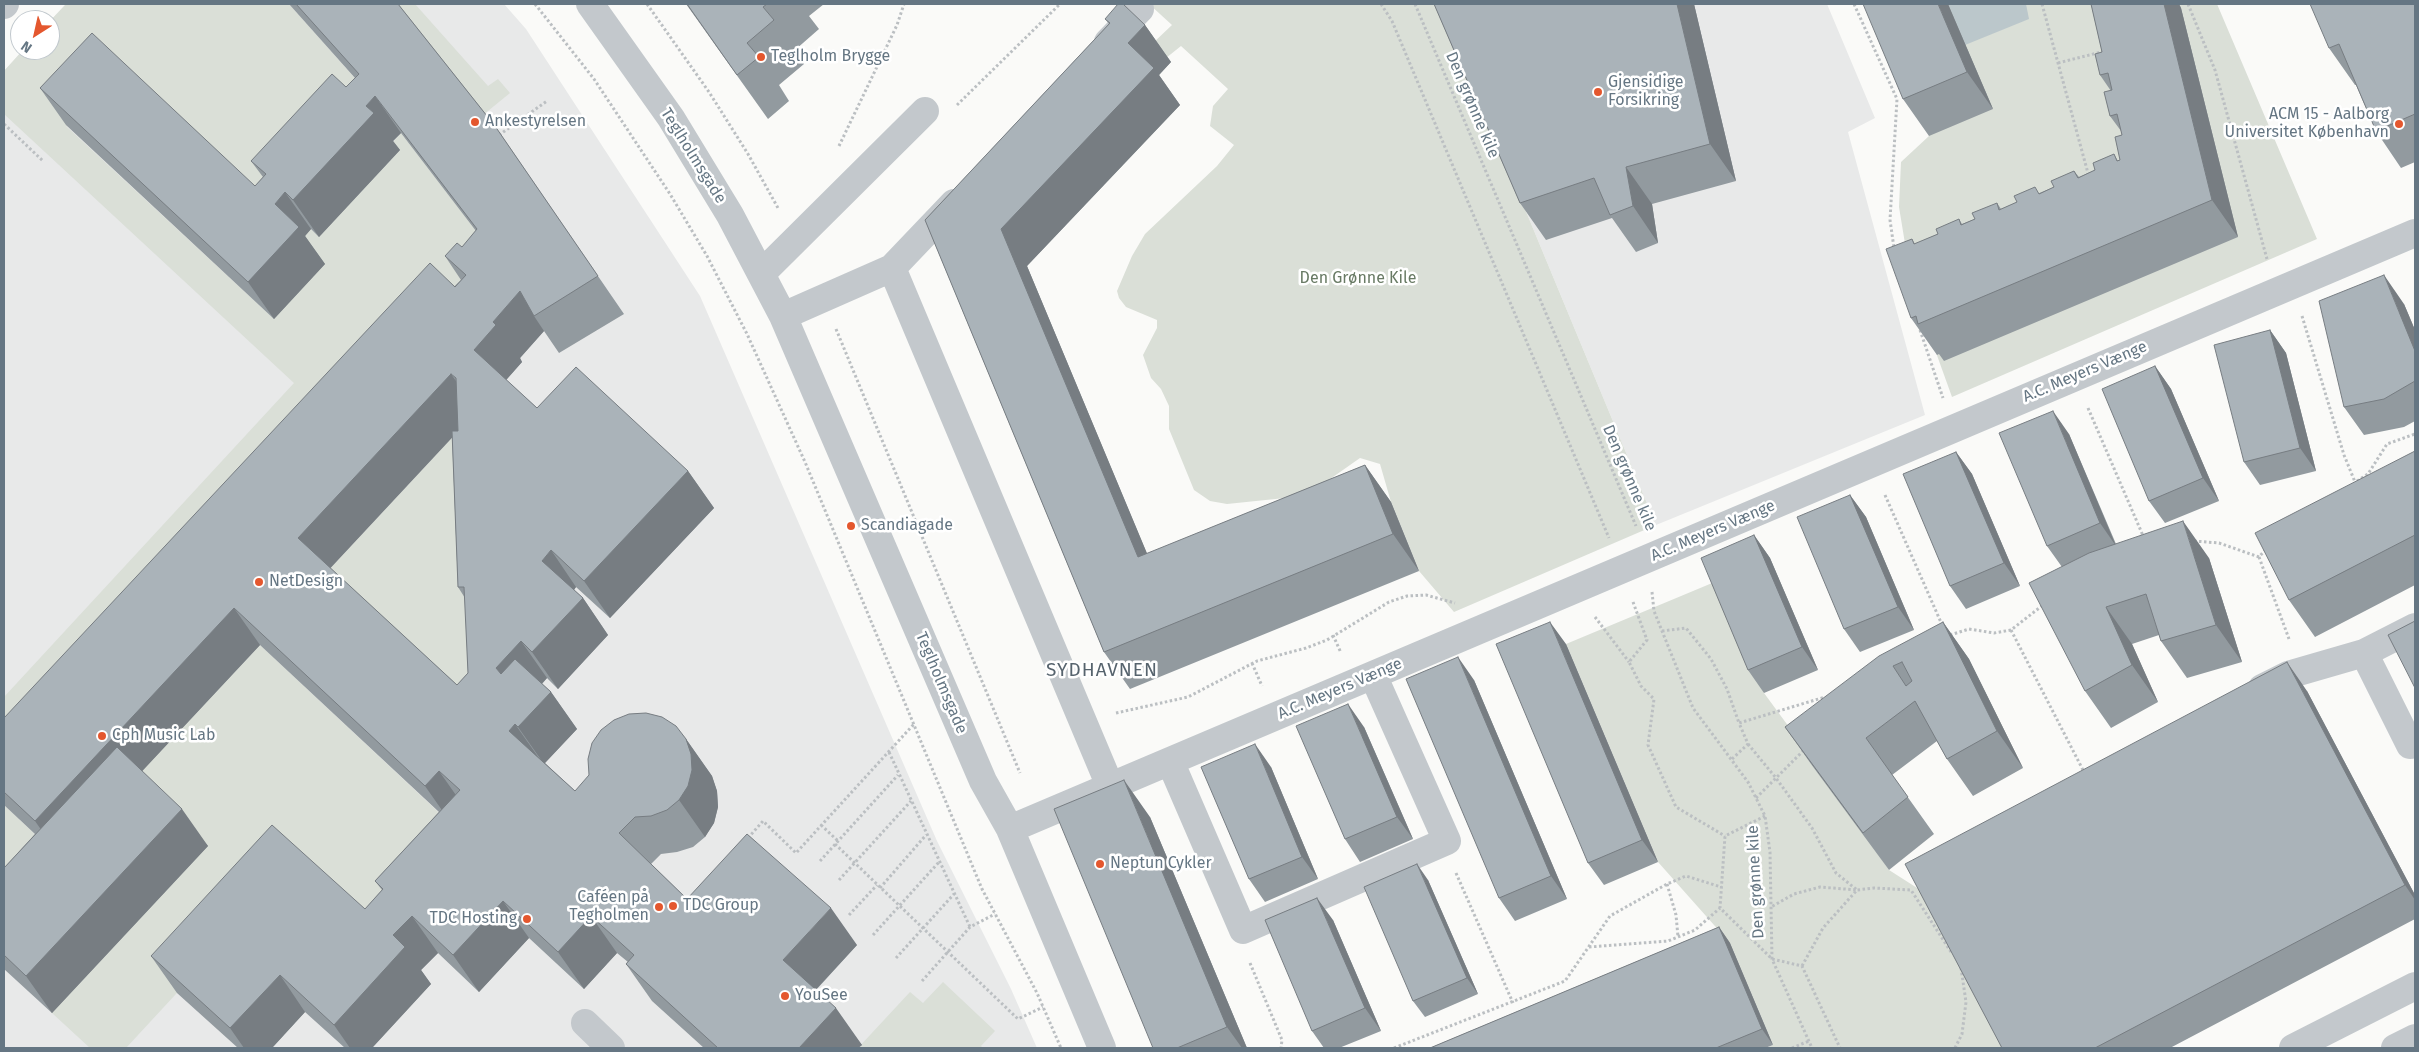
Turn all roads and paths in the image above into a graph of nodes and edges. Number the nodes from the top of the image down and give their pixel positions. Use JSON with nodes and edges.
{"nodes":[{"id":1,"x":535,"y":4,"type":"edge"},
{"id":2,"x":590,"y":4,"type":"edge"},
{"id":3,"x":904,"y":4,"type":"edge"},
{"id":4,"x":1380,"y":4,"type":"edge"},
{"id":5,"x":1415,"y":4,"type":"edge"},
{"id":6,"x":1854,"y":4,"type":"edge"},
{"id":7,"x":2042,"y":4,"type":"edge"},
{"id":8,"x":2188,"y":4,"type":"edge"},
{"id":9,"x":1140,"y":9,"type":"dead end"},
{"id":10,"x":2103,"y":42,"type":"edge"},
{"id":11,"x":1088,"y":63,"type":"edge"},
{"id":12,"x":2058,"y":63,"type":"junction"},
{"id":13,"x":547,"y":100,"type":"dead end"},
{"id":14,"x":925,"y":111,"type":"dead end"},
{"id":15,"x":4,"y":124,"type":"edge"},
{"id":16,"x":499,"y":136,"type":"edge"},
{"id":17,"x":836,"y":149,"type":"dead end"},
{"id":18,"x":43,"y":161,"type":"dead end"},
{"id":19,"x":2089,"y":179,"type":"edge"},
{"id":20,"x":973,"y":183,"type":"edge"},
{"id":21,"x":2415,"y":232,"type":"edge"},
{"id":22,"x":1895,"y":255,"type":"edge"},
{"id":23,"x":892,"y":268,"type":"junction"},
{"id":24,"x":761,"y":274,"type":"junction"},
{"id":25,"x":2284,"y":288,"type":"junction"},
{"id":26,"x":783,"y":316,"type":"junction"},
{"id":27,"x":1919,"y":328,"type":"edge"},
{"id":28,"x":2074,"y":377,"type":"junction"},
{"id":29,"x":1954,"y":428,"type":"junction"},
{"id":30,"x":2415,"y":434,"type":"edge"},
{"id":31,"x":1872,"y":463,"type":"junction"},
{"id":32,"x":2355,"y":482,"type":"junction"},
{"id":33,"x":2348,"y":487,"type":"edge"},
{"id":34,"x":2189,"y":541,"type":"edge"},
{"id":35,"x":2270,"y":545,"type":"edge"},
{"id":36,"x":2147,"y":546,"type":"edge"},
{"id":37,"x":2259,"y":557,"type":"junction"},
{"id":38,"x":1649,"y":558,"type":"junction"},
{"id":39,"x":1622,"y":569,"type":"junction"},
{"id":40,"x":1581,"y":587,"type":"junction"},
{"id":41,"x":2048,"y":601,"type":"edge"},
{"id":42,"x":1484,"y":627,"type":"junction"},
{"id":43,"x":2415,"y":627,"type":"edge"},
{"id":44,"x":2011,"y":630,"type":"junction"},
{"id":45,"x":1662,"y":632,"type":"junction"},
{"id":46,"x":2364,"y":652,"type":"junction"},
{"id":47,"x":1629,"y":662,"type":"junction"},
{"id":48,"x":2300,"y":672,"type":"junction"},
{"id":49,"x":1374,"y":675,"type":"junction"},
{"id":50,"x":1828,"y":696,"type":"edge"},
{"id":51,"x":2244,"y":697,"type":"edge"},
{"id":52,"x":1740,"y":723,"type":"junction"},
{"id":53,"x":914,"y":724,"type":"junction"},
{"id":54,"x":1084,"y":724,"type":"junction"},
{"id":55,"x":1748,"y":744,"type":"junction"},
{"id":56,"x":2410,"y":745,"type":"dead end"},
{"id":57,"x":1807,"y":747,"type":"edge"},
{"id":58,"x":889,"y":752,"type":"junction"},
{"id":59,"x":1732,"y":759,"type":"junction"},
{"id":60,"x":1170,"y":761,"type":"junction"},
{"id":61,"x":898,"y":774,"type":"junction"},
{"id":62,"x":2085,"y":775,"type":"edge"},
{"id":63,"x":1776,"y":778,"type":"junction"},
{"id":64,"x":1110,"y":786,"type":"junction"},
{"id":65,"x":1756,"y":798,"type":"junction"},
{"id":66,"x":911,"y":801,"type":"junction"},
{"id":67,"x":1765,"y":816,"type":"junction"},
{"id":68,"x":822,"y":825,"type":"junction"},
{"id":69,"x":1010,"y":829,"type":"junction"},
{"id":70,"x":926,"y":836,"type":"junction"},
{"id":71,"x":1725,"y":836,"type":"junction"},
{"id":72,"x":838,"y":841,"type":"junction"},
{"id":73,"x":743,"y":843,"type":"edge"},
{"id":74,"x":1443,"y":843,"type":"junction"},
{"id":75,"x":835,"y":844,"type":"junction"},
{"id":76,"x":820,"y":861,"type":"dead end"},
{"id":77,"x":939,"y":862,"type":"junction"},
{"id":78,"x":854,"y":863,"type":"junction"},
{"id":79,"x":839,"y":880,"type":"dead end"},
{"id":80,"x":1667,"y":884,"type":"junction"},
{"id":81,"x":878,"y":886,"type":"junction"},
{"id":82,"x":1722,"y":887,"type":"junction"},
{"id":83,"x":1857,"y":890,"type":"junction"},
{"id":84,"x":954,"y":894,"type":"junction"},
{"id":85,"x":899,"y":906,"type":"junction"},
{"id":86,"x":1771,"y":907,"type":"junction"},
{"id":87,"x":1720,"y":908,"type":"junction"},
{"id":88,"x":995,"y":914,"type":"junction"},
{"id":89,"x":849,"y":915,"type":"dead end"},
{"id":90,"x":970,"y":927,"type":"junction"},
{"id":91,"x":923,"y":929,"type":"junction"},
{"id":92,"x":1243,"y":930,"type":"junction"},
{"id":93,"x":873,"y":935,"type":"dead end"},
{"id":94,"x":1678,"y":937,"type":"junction"},
{"id":95,"x":1588,"y":947,"type":"junction"},
{"id":96,"x":948,"y":952,"type":"junction"},
{"id":97,"x":1952,"y":953,"type":"edge"},
{"id":98,"x":896,"y":958,"type":"dead end"},
{"id":99,"x":1772,"y":959,"type":"junction"},
{"id":100,"x":1957,"y":961,"type":"edge"},
{"id":101,"x":1802,"y":966,"type":"junction"},
{"id":102,"x":922,"y":981,"type":"dead end"},
{"id":103,"x":2415,"y":986,"type":"edge"},
{"id":104,"x":1513,"y":1003,"type":"junction"},
{"id":105,"x":1043,"y":1008,"type":"junction"},
{"id":106,"x":584,"y":1023,"type":"dead end"},
{"id":107,"x":2415,"y":1038,"type":"edge"},
{"id":108,"x":1809,"y":1041,"type":"junction"},
{"id":109,"x":611,"y":1048,"type":"edge"},
{"id":110,"x":1061,"y":1048,"type":"edge"},
{"id":111,"x":1102,"y":1048,"type":"edge"},
{"id":112,"x":1281,"y":1048,"type":"edge"},
{"id":113,"x":1394,"y":1048,"type":"edge"},
{"id":114,"x":1792,"y":1048,"type":"edge"},
{"id":115,"x":1812,"y":1048,"type":"edge"},
{"id":116,"x":1840,"y":1048,"type":"edge"},
{"id":117,"x":1955,"y":1048,"type":"edge"},
{"id":118,"x":2293,"y":1048,"type":"edge"},
{"id":119,"x":2395,"y":1048,"type":"edge"}],
"edges":[{"from":1,"to":53,"type":"path"},
{"from":2,"to":24,"type":"street","name":"Teglholmsgade"},
{"from":3,"to":17,"type":"path"},
{"from":4,"to":39,"type":"path"},
{"from":5,"to":38,"type":"path","name":"Den grønne kile"},
{"from":6,"to":22,"type":"path"},
{"from":7,"to":12,"type":"path"},
{"from":8,"to":25,"type":"path"},
{"from":9,"to":11,"type":"street"},
{"from":10,"to":12,"type":"path"},
{"from":12,"to":19,"type":"path"},
{"from":13,"to":16,"type":"path"},
{"from":14,"to":24,"type":"street"},
{"from":15,"to":18,"type":"path"},
{"from":20,"to":23,"type":"street"},
{"from":21,"to":25,"type":"street","name":"A.C. Meyers Vænge"},
{"from":23,"to":26,"type":"street"},
{"from":23,"to":54,"type":"street"},
{"from":24,"to":26,"type":"street","name":"Teglholmsgade"},
{"from":25,"to":28,"type":"street","name":"A.C. Meyers Vænge"},
{"from":25,"to":32,"type":"path"},
{"from":26,"to":69,"type":"street","name":"Teglholmsgade"},
{"from":27,"to":29,"type":"path"},
{"from":28,"to":29,"type":"street","name":"A.C. Meyers Vænge"},
{"from":28,"to":36,"type":"path"},
{"from":29,"to":31,"type":"street","name":"A.C. Meyers Vænge"},
{"from":30,"to":32,"type":"path"},
{"from":31,"to":38,"type":"street","name":"A.C. Meyers Vænge"},
{"from":31,"to":44,"type":"path"},
{"from":32,"to":33,"type":"path"},
{"from":34,"to":37,"type":"path"},
{"from":35,"to":37,"type":"path"},
{"from":37,"to":48,"type":"path"},
{"from":38,"to":39,"type":"street","name":"A.C. Meyers Vænge"},
{"from":38,"to":45,"type":"path","name":"Den grønne kile"},
{"from":39,"to":40,"type":"street","name":"A.C. Meyers Vænge"},
{"from":39,"to":47,"type":"path"},
{"from":40,"to":42,"type":"street","name":"A.C. Meyers Vænge"},
{"from":40,"to":47,"type":"path"},
{"from":41,"to":44,"type":"path"},
{"from":42,"to":49,"type":"street","name":"A.C. Meyers Vænge"},
{"from":42,"to":54,"type":"path"},
{"from":43,"to":46,"type":"street"},
{"from":44,"to":62,"type":"path"},
{"from":45,"to":52,"type":"path"},
{"from":45,"to":59,"type":"path","name":"Den grønne kile"},
{"from":46,"to":48,"type":"street"},
{"from":46,"to":56,"type":"street"},
{"from":47,"to":71,"type":"path"},
{"from":48,"to":51,"type":"street"},
{"from":49,"to":60,"type":"street","name":"A.C. Meyers Vænge"},
{"from":49,"to":74,"type":"street"},
{"from":50,"to":52,"type":"path"},
{"from":52,"to":55,"type":"path"},
{"from":53,"to":58,"type":"path"},
{"from":53,"to":88,"type":"path"},
{"from":54,"to":64,"type":"street"},
{"from":55,"to":59,"type":"path"},
{"from":55,"to":63,"type":"path"},
{"from":57,"to":63,"type":"path"},
{"from":58,"to":61,"type":"path"},
{"from":58,"to":68,"type":"path"},
{"from":59,"to":65,"type":"path","name":"Den grønne kile"},
{"from":60,"to":64,"type":"street","name":"A.C. Meyers Vænge"},
{"from":60,"to":92,"type":"street"},
{"from":61,"to":66,"type":"path"},
{"from":61,"to":72,"type":"path"},
{"from":63,"to":65,"type":"path"},
{"from":63,"to":83,"type":"path"},
{"from":64,"to":69,"type":"street","name":"A.C. Meyers Vænge"},
{"from":65,"to":67,"type":"path","name":"Den grønne kile"},
{"from":66,"to":70,"type":"path"},
{"from":66,"to":78,"type":"path"},
{"from":67,"to":71,"type":"path"},
{"from":67,"to":86,"type":"path","name":"Den grønne kile"},
{"from":68,"to":72,"type":"path"},
{"from":68,"to":73,"type":"path"},
{"from":69,"to":111,"type":"street","name":"Teglholmsgade"},
{"from":70,"to":77,"type":"path"},
{"from":70,"to":81,"type":"path"},
{"from":71,"to":82,"type":"path"},
{"from":72,"to":75,"type":"path"},
{"from":74,"to":92,"type":"street"},
{"from":74,"to":104,"type":"path"},
{"from":75,"to":76,"type":"path"},
{"from":75,"to":78,"type":"path"},
{"from":77,"to":84,"type":"path"},
{"from":77,"to":85,"type":"path"},
{"from":78,"to":79,"type":"path"},
{"from":78,"to":81,"type":"path"},
{"from":80,"to":82,"type":"path"},
{"from":80,"to":94,"type":"path"},
{"from":80,"to":95,"type":"path"},
{"from":81,"to":85,"type":"path"},
{"from":81,"to":89,"type":"path"},
{"from":82,"to":87,"type":"path"},
{"from":83,"to":86,"type":"path"},
{"from":83,"to":97,"type":"path"},
{"from":83,"to":101,"type":"path"},
{"from":84,"to":90,"type":"path"},
{"from":84,"to":91,"type":"path"},
{"from":85,"to":91,"type":"path"},
{"from":85,"to":93,"type":"path"},
{"from":86,"to":99,"type":"path","name":"Den grønne kile"},
{"from":87,"to":94,"type":"path"},
{"from":87,"to":99,"type":"path"},
{"from":88,"to":90,"type":"path"},
{"from":88,"to":105,"type":"path"},
{"from":90,"to":96,"type":"path"},
{"from":91,"to":96,"type":"path"},
{"from":91,"to":98,"type":"path"},
{"from":92,"to":112,"type":"path"},
{"from":94,"to":95,"type":"path"},
{"from":95,"to":104,"type":"path"},
{"from":96,"to":102,"type":"path"},
{"from":96,"to":105,"type":"path"},
{"from":99,"to":101,"type":"path"},
{"from":99,"to":108,"type":"path","name":"Den grønne kile"},
{"from":100,"to":117,"type":"path"},
{"from":101,"to":116,"type":"path"},
{"from":103,"to":118,"type":"street"},
{"from":104,"to":113,"type":"path"},
{"from":105,"to":110,"type":"path"},
{"from":106,"to":109,"type":"street"},
{"from":107,"to":119,"type":"street"},
{"from":108,"to":114,"type":"path"},
{"from":108,"to":115,"type":"path","name":"Den grønne kile"}]}
